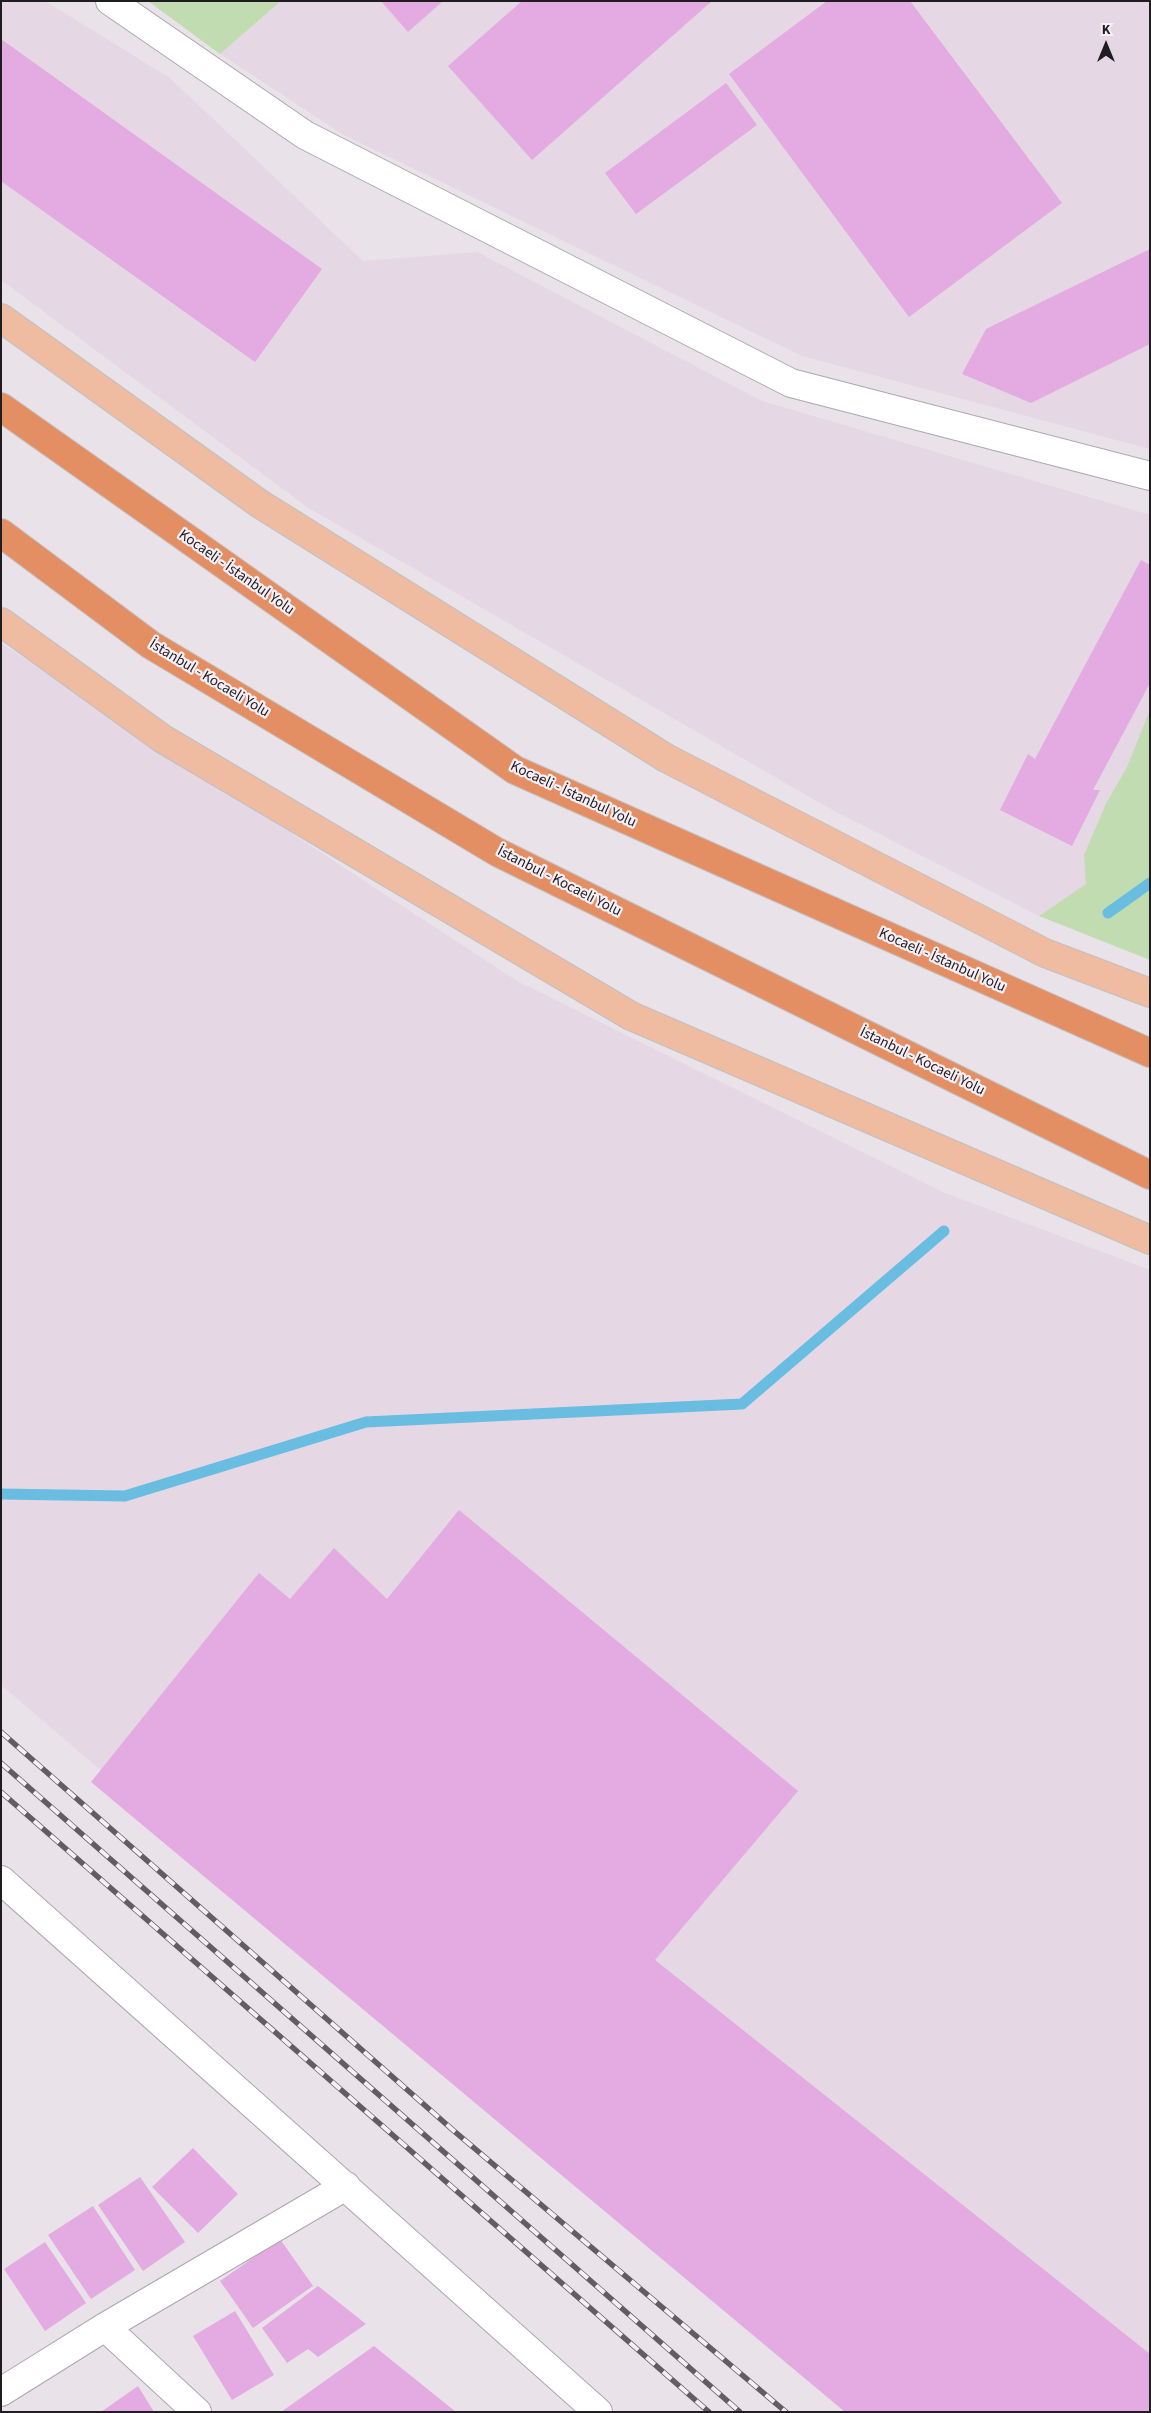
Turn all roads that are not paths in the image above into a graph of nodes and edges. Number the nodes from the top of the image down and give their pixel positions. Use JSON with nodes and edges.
{"nodes":[{"id":1,"x":110,"y":1,"type":"edge"},
{"id":2,"x":1,"y":318,"type":"edge"},
{"id":3,"x":1,"y":407,"type":"edge"},
{"id":4,"x":1150,"y":476,"type":"edge"},
{"id":5,"x":1,"y":533,"type":"edge"},
{"id":6,"x":1,"y":622,"type":"edge"},
{"id":7,"x":1150,"y":994,"type":"edge"},
{"id":8,"x":1150,"y":1053,"type":"edge"},
{"id":9,"x":1150,"y":1175,"type":"edge"},
{"id":10,"x":1150,"y":1240,"type":"edge"},
{"id":11,"x":1,"y":1880,"type":"edge"},
{"id":12,"x":346,"y":2186,"type":"junction"},
{"id":13,"x":105,"y":2327,"type":"junction"},
{"id":14,"x":1,"y":2392,"type":"edge"},
{"id":15,"x":197,"y":2412,"type":"edge"},
{"id":16,"x":598,"y":2412,"type":"edge"}],
"edges":[{"from":1,"to":4,"type":"street"},
{"from":2,"to":7,"type":"main road"},
{"from":3,"to":8,"type":"highway","name":"Kocaeli - İstanbul Yolu"},
{"from":5,"to":9,"type":"highway","name":"İstanbul - Kocaeli Yolu"},
{"from":6,"to":10,"type":"main road"},
{"from":11,"to":12,"type":"street"},
{"from":12,"to":13,"type":"street"},
{"from":12,"to":16,"type":"street"},
{"from":13,"to":14,"type":"street"},
{"from":13,"to":15,"type":"street"}]}
